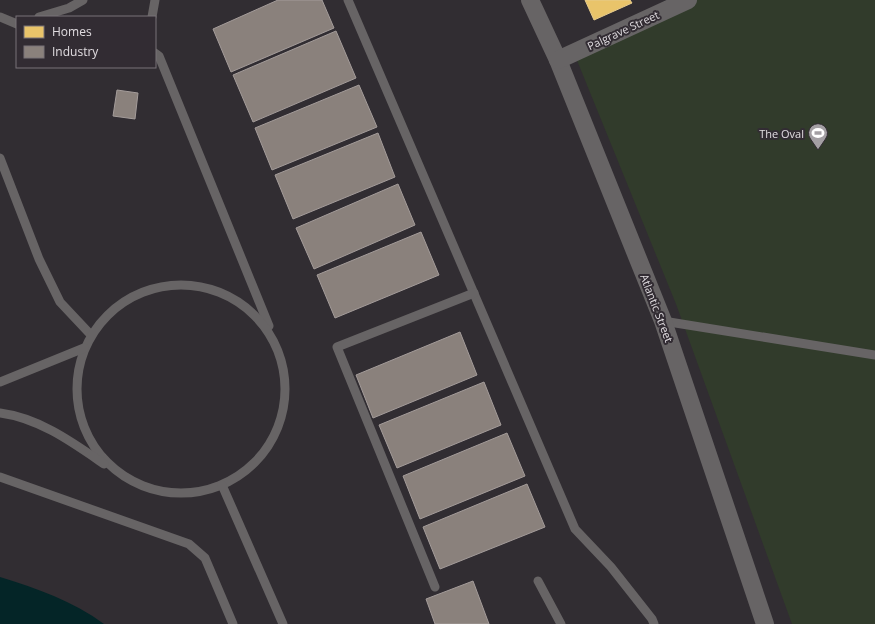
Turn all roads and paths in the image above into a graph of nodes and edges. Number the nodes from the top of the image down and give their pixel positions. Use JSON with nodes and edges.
{"nodes":[{"id":1,"x":83,"y":0,"type":"edge"},
{"id":2,"x":155,"y":0,"type":"edge"},
{"id":3,"x":348,"y":0,"type":"edge"},
{"id":4,"x":530,"y":0,"type":"edge"},
{"id":5,"x":688,"y":0,"type":"edge"},
{"id":6,"x":42,"y":16,"type":"edge"},
{"id":7,"x":152,"y":16,"type":"edge"},
{"id":8,"x":156,"y":54,"type":"edge"},
{"id":9,"x":558,"y":60,"type":"junction"},
{"id":10,"x":0,"y":158,"type":"edge"},
{"id":11,"x":474,"y":293,"type":"junction"},
{"id":12,"x":663,"y":321,"type":"junction"},
{"id":13,"x":91,"y":335,"type":"junction"},
{"id":14,"x":84,"y":348,"type":"junction"},
{"id":15,"x":280,"y":355,"type":"junction"},
{"id":16,"x":875,"y":355,"type":"edge"},
{"id":17,"x":0,"y":382,"type":"edge"},
{"id":18,"x":0,"y":412,"type":"edge"},
{"id":19,"x":118,"y":474,"type":"junction"},
{"id":20,"x":0,"y":477,"type":"edge"},
{"id":21,"x":222,"y":485,"type":"junction"},
{"id":22,"x":538,"y":581,"type":"dead end"},
{"id":23,"x":434,"y":587,"type":"dead end"},
{"id":24,"x":233,"y":624,"type":"edge"},
{"id":25,"x":283,"y":624,"type":"edge"},
{"id":26,"x":561,"y":624,"type":"edge"},
{"id":27,"x":654,"y":624,"type":"edge"},
{"id":28,"x":765,"y":624,"type":"edge"}],
"edges":[{"from":1,"to":6,"type":"lane"},
{"from":2,"to":7,"type":"lane"},
{"from":3,"to":11,"type":"lane"},
{"from":4,"to":9,"type":"street","name":"Atlantic Street"},
{"from":5,"to":9,"type":"street","name":"Palgrave Street"},
{"from":8,"to":15,"type":"lane"},
{"from":9,"to":12,"type":"street","name":"Atlantic Street"},
{"from":10,"to":13,"type":"lane"},
{"from":11,"to":23,"type":"lane"},
{"from":11,"to":27,"type":"lane"},
{"from":12,"to":16,"type":"lane"},
{"from":12,"to":28,"type":"street","name":"Atlantic Street"},
{"from":13,"to":14,"type":"lane"},
{"from":13,"to":15,"type":"lane"},
{"from":14,"to":17,"type":"lane"},
{"from":14,"to":19,"type":"lane"},
{"from":15,"to":21,"type":"lane"},
{"from":18,"to":19,"type":"lane"},
{"from":19,"to":21,"type":"lane"},
{"from":20,"to":24,"type":"lane"},
{"from":21,"to":25,"type":"lane"},
{"from":22,"to":26,"type":"lane"}]}
